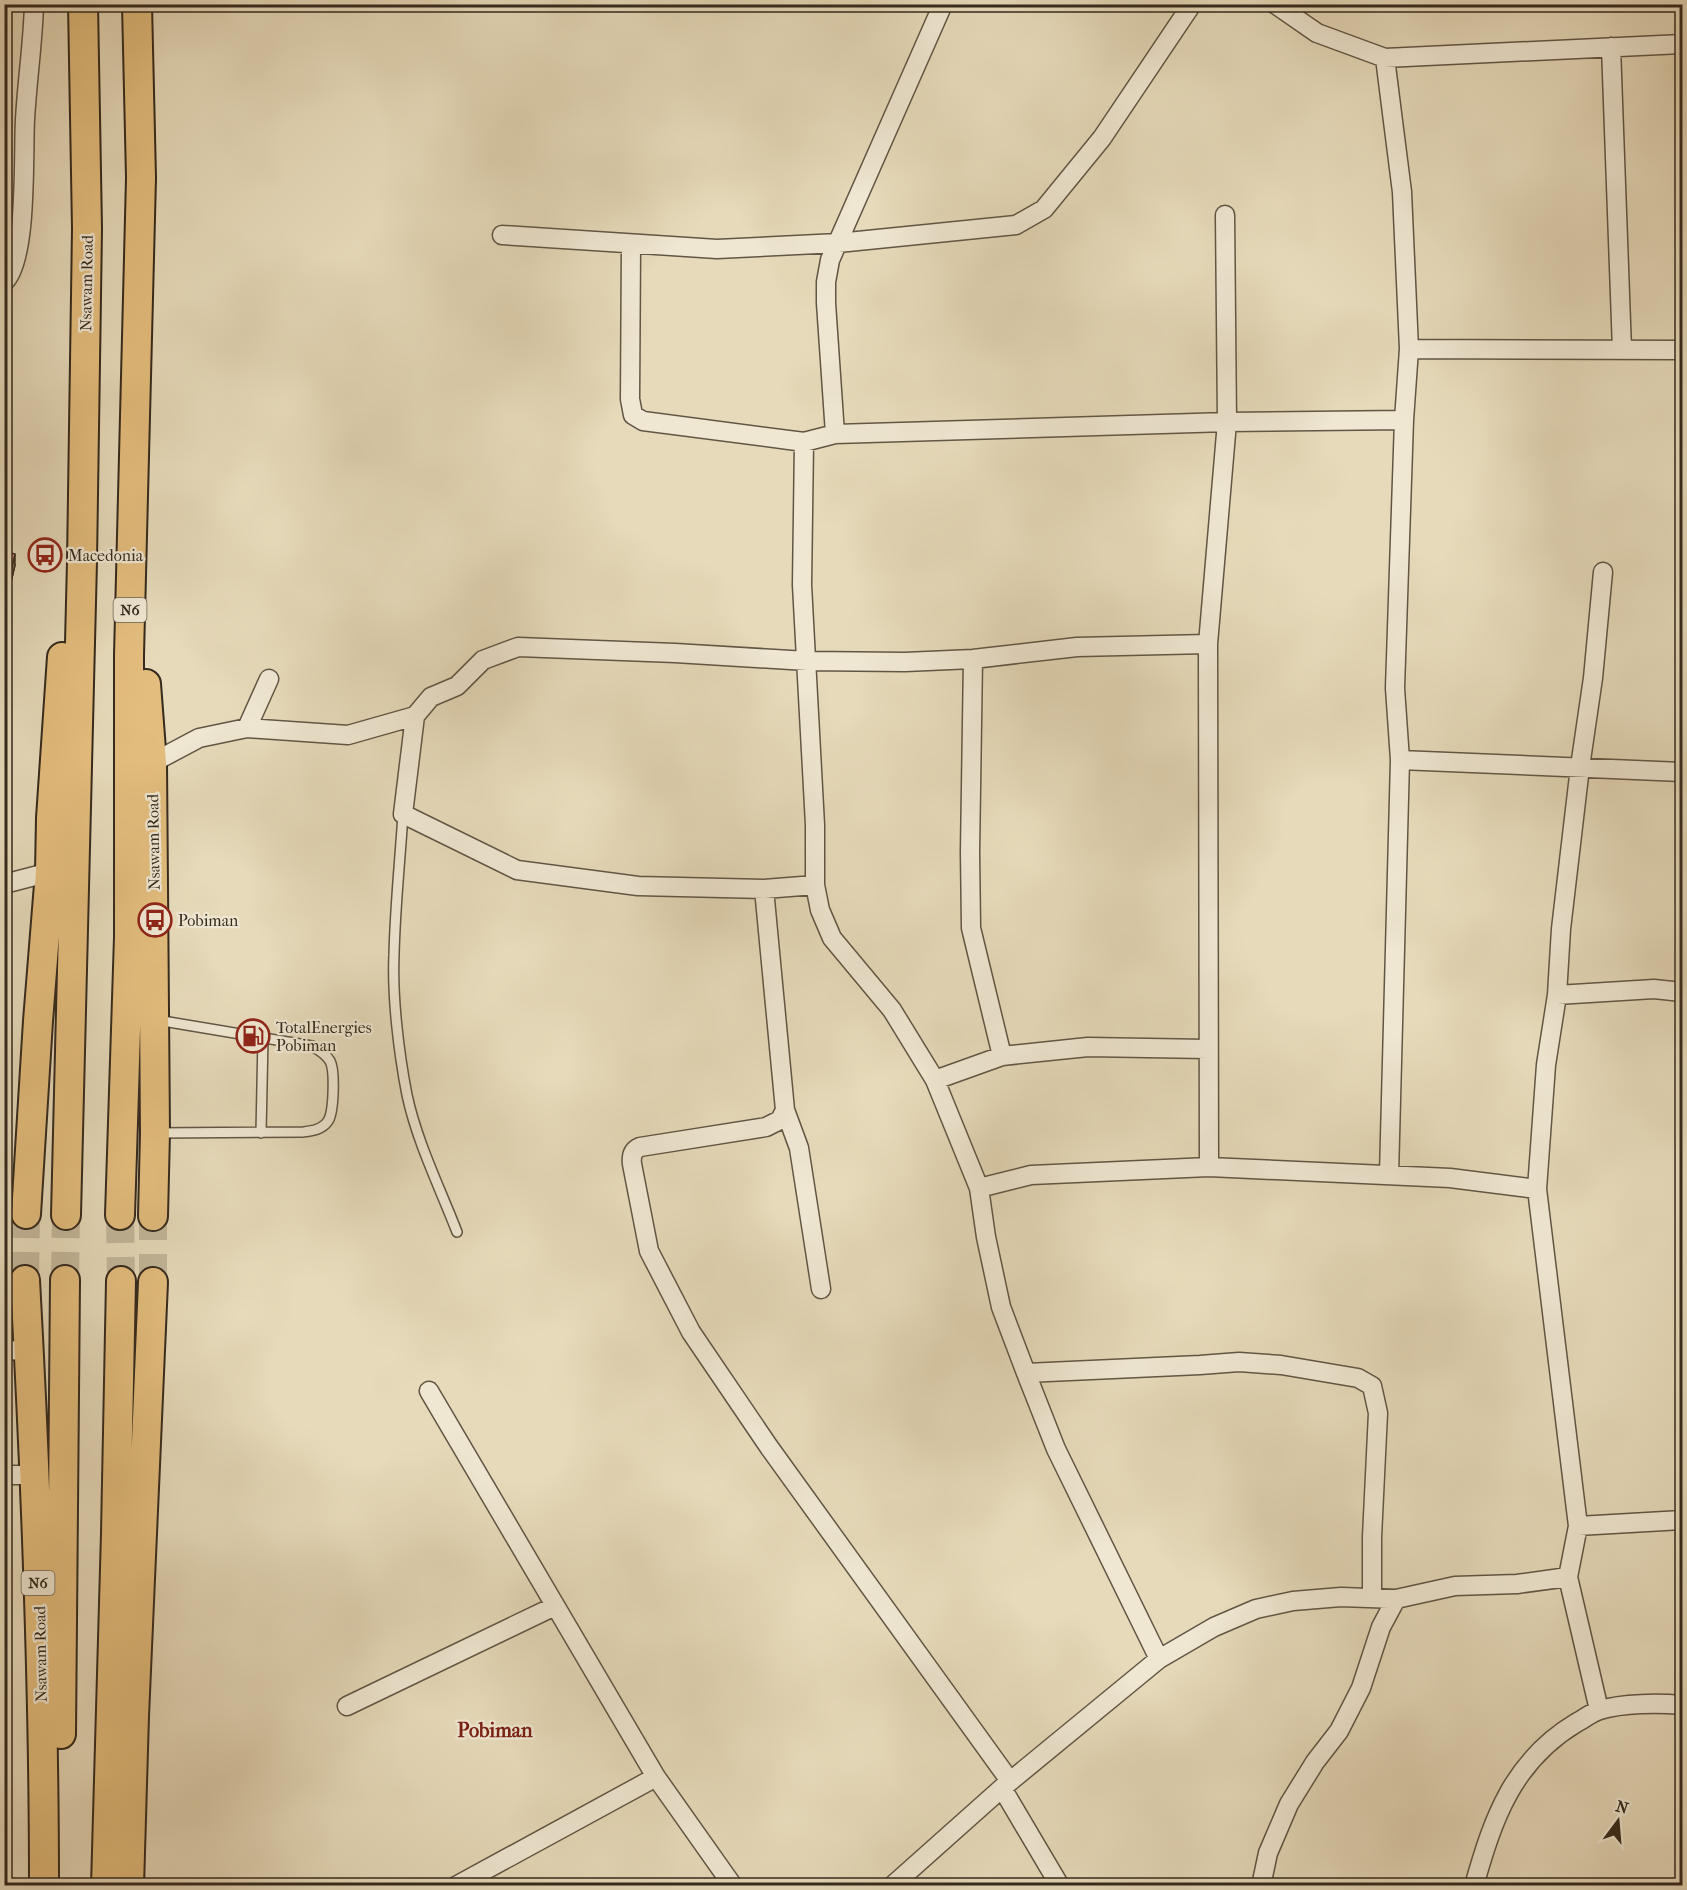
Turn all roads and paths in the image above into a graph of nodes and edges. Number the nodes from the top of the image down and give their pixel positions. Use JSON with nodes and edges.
{"nodes":[{"id":1,"x":34,"y":4,"type":"edge"},
{"id":2,"x":83,"y":4,"type":"edge"},
{"id":3,"x":137,"y":4,"type":"edge"},
{"id":4,"x":943,"y":4,"type":"edge"},
{"id":5,"x":1192,"y":4,"type":"edge"},
{"id":6,"x":1275,"y":4,"type":"edge"},
{"id":7,"x":1683,"y":44,"type":"edge"},
{"id":8,"x":1611,"y":47,"type":"junction"},
{"id":9,"x":1385,"y":58,"type":"junction"},
{"id":10,"x":1225,"y":216,"type":"dead end"},
{"id":11,"x":502,"y":235,"type":"dead end"},
{"id":12,"x":838,"y":243,"type":"junction"},
{"id":13,"x":631,"y":244,"type":"junction"},
{"id":14,"x":4,"y":282,"type":"edge"},
{"id":15,"x":1409,"y":349,"type":"junction"},
{"id":16,"x":1622,"y":350,"type":"junction"},
{"id":17,"x":1683,"y":350,"type":"edge"},
{"id":18,"x":1404,"y":420,"type":"junction"},
{"id":19,"x":1227,"y":423,"type":"junction"},
{"id":20,"x":835,"y":434,"type":"junction"},
{"id":21,"x":804,"y":442,"type":"junction"},
{"id":22,"x":133,"y":504,"type":"junction"},
{"id":23,"x":82,"y":561,"type":"junction"},
{"id":24,"x":1603,"y":572,"type":"dead end"},
{"id":25,"x":1208,"y":644,"type":"junction"},
{"id":26,"x":973,"y":659,"type":"junction"},
{"id":27,"x":807,"y":661,"type":"junction"},
{"id":28,"x":269,"y":679,"type":"dead end"},
{"id":29,"x":415,"y":717,"type":"junction"},
{"id":30,"x":246,"y":728,"type":"junction"},
{"id":31,"x":1400,"y":760,"type":"junction"},
{"id":32,"x":152,"y":763,"type":"junction"},
{"id":33,"x":1580,"y":767,"type":"junction"},
{"id":34,"x":1683,"y":772,"type":"edge"},
{"id":35,"x":403,"y":814,"type":"junction"},
{"id":36,"x":50,"y":872,"type":"junction"},
{"id":37,"x":4,"y":884,"type":"edge"},
{"id":38,"x":815,"y":885,"type":"junction"},
{"id":39,"x":764,"y":889,"type":"junction"},
{"id":40,"x":1683,"y":992,"type":"edge"},
{"id":41,"x":1557,"y":995,"type":"junction"},
{"id":42,"x":154,"y":1020,"type":"junction"},
{"id":43,"x":263,"y":1038,"type":"junction"},
{"id":44,"x":1207,"y":1049,"type":"junction"},
{"id":45,"x":1002,"y":1056,"type":"junction"},
{"id":46,"x":935,"y":1080,"type":"junction"},
{"id":47,"x":785,"y":1110,"type":"junction"},
{"id":48,"x":155,"y":1133,"type":"junction"},
{"id":49,"x":261,"y":1133,"type":"junction"},
{"id":50,"x":1209,"y":1167,"type":"junction"},
{"id":51,"x":1389,"y":1175,"type":"junction"},
{"id":52,"x":979,"y":1188,"type":"junction"},
{"id":53,"x":1537,"y":1189,"type":"junction"},
{"id":54,"x":26,"y":1214,"type":"tunnel mouth"},
{"id":55,"x":66,"y":1215,"type":"tunnel mouth"},
{"id":56,"x":120,"y":1215,"type":"tunnel mouth"},
{"id":57,"x":153,"y":1216,"type":"tunnel mouth"},
{"id":58,"x":458,"y":1232,"type":"dead end"},
{"id":59,"x":25,"y":1280,"type":"tunnel mouth"},
{"id":60,"x":65,"y":1281,"type":"tunnel mouth"},
{"id":61,"x":121,"y":1281,"type":"tunnel mouth"},
{"id":62,"x":153,"y":1282,"type":"tunnel mouth"},
{"id":63,"x":821,"y":1289,"type":"dead end"},
{"id":64,"x":17,"y":1350,"type":"edge"},
{"id":65,"x":1026,"y":1373,"type":"junction"},
{"id":66,"x":429,"y":1391,"type":"dead end"},
{"id":67,"x":4,"y":1475,"type":"edge"},
{"id":68,"x":34,"y":1475,"type":"junction"},
{"id":69,"x":1683,"y":1520,"type":"edge"},
{"id":70,"x":1578,"y":1526,"type":"junction"},
{"id":71,"x":1568,"y":1578,"type":"junction"},
{"id":72,"x":1372,"y":1598,"type":"junction"},
{"id":73,"x":1396,"y":1599,"type":"junction"},
{"id":74,"x":555,"y":1606,"type":"junction"},
{"id":75,"x":1159,"y":1659,"type":"junction"},
{"id":76,"x":1683,"y":1705,"type":"edge"},
{"id":77,"x":346,"y":1706,"type":"dead end"},
{"id":78,"x":1599,"y":1710,"type":"junction"},
{"id":79,"x":656,"y":1777,"type":"junction"},
{"id":80,"x":1006,"y":1784,"type":"junction"},
{"id":81,"x":895,"y":1884,"type":"edge"},
{"id":82,"x":44,"y":1886,"type":"edge"},
{"id":83,"x":59,"y":1886,"type":"edge"},
{"id":84,"x":106,"y":1886,"type":"edge"},
{"id":85,"x":129,"y":1886,"type":"edge"},
{"id":86,"x":456,"y":1886,"type":"edge"},
{"id":87,"x":733,"y":1886,"type":"edge"},
{"id":88,"x":1060,"y":1886,"type":"edge"},
{"id":89,"x":1261,"y":1886,"type":"edge"},
{"id":90,"x":1474,"y":1886,"type":"edge"}],
"edges":[{"from":1,"to":14,"type":"street"},
{"from":2,"to":23,"type":"highway","name":"Nsawam Road"},
{"from":3,"to":22,"type":"highway","name":"Nsawam Road","number":"N6"},
{"from":4,"to":12,"type":"street"},
{"from":5,"to":12,"type":"street"},
{"from":6,"to":9,"type":"street"},
{"from":7,"to":8,"type":"street"},
{"from":8,"to":9,"type":"street"},
{"from":8,"to":16,"type":"street"},
{"from":9,"to":15,"type":"street"},
{"from":10,"to":19,"type":"street"},
{"from":11,"to":13,"type":"street"},
{"from":12,"to":13,"type":"street"},
{"from":12,"to":20,"type":"street"},
{"from":13,"to":21,"type":"street"},
{"from":15,"to":16,"type":"street"},
{"from":15,"to":18,"type":"street"},
{"from":16,"to":17,"type":"street"},
{"from":18,"to":19,"type":"street"},
{"from":18,"to":31,"type":"street"},
{"from":19,"to":20,"type":"street"},
{"from":19,"to":25,"type":"street"},
{"from":20,"to":21,"type":"street"},
{"from":21,"to":27,"type":"street"},
{"from":22,"to":32,"type":"highway","name":"Nsawam Road","number":"N6"},
{"from":22,"to":56,"type":"highway","name":"Nsawam Road","number":"N6"},
{"from":23,"to":36,"type":"highway","name":"Nsawam Road"},
{"from":23,"to":55,"type":"highway","name":"Nsawam Road"},
{"from":24,"to":33,"type":"street"},
{"from":25,"to":26,"type":"street"},
{"from":25,"to":44,"type":"street"},
{"from":26,"to":27,"type":"street"},
{"from":26,"to":45,"type":"street"},
{"from":27,"to":29,"type":"street"},
{"from":27,"to":38,"type":"street"},
{"from":28,"to":30,"type":"street"},
{"from":29,"to":30,"type":"street"},
{"from":29,"to":35,"type":"street"},
{"from":30,"to":32,"type":"street"},
{"from":31,"to":33,"type":"street"},
{"from":31,"to":51,"type":"street"},
{"from":32,"to":42,"type":"highway","name":"Nsawam Road","number":"N6"},
{"from":33,"to":34,"type":"street"},
{"from":33,"to":41,"type":"street"},
{"from":35,"to":39,"type":"street"},
{"from":35,"to":58,"type":"lane"},
{"from":36,"to":37,"type":"street"},
{"from":36,"to":54,"type":"highway","name":"Nsawam Road"},
{"from":38,"to":39,"type":"street"},
{"from":38,"to":46,"type":"street"},
{"from":39,"to":47,"type":"street"},
{"from":40,"to":41,"type":"street"},
{"from":41,"to":53,"type":"street"},
{"from":42,"to":43,"type":"lane"},
{"from":42,"to":48,"type":"highway","name":"Nsawam Road","number":"N6"},
{"from":43,"to":49,"type":"lane"},
{"from":43,"to":49,"type":"lane"},
{"from":44,"to":45,"type":"street"},
{"from":44,"to":50,"type":"street"},
{"from":45,"to":46,"type":"street"},
{"from":46,"to":52,"type":"street"},
{"from":47,"to":63,"type":"street"},
{"from":47,"to":80,"type":"street"},
{"from":48,"to":49,"type":"lane"},
{"from":48,"to":57,"type":"highway","name":"Nsawam Road","number":"N6"},
{"from":50,"to":51,"type":"street"},
{"from":50,"to":52,"type":"street"},
{"from":51,"to":53,"type":"street"},
{"from":52,"to":65,"type":"street"},
{"from":53,"to":70,"type":"street"},
{"from":59,"to":64,"type":"highway","name":"Nsawam Road","number":"N6"},
{"from":60,"to":83,"type":"highway","name":"Nsawam Road","number":"N6"},
{"from":61,"to":84,"type":"highway"},
{"from":62,"to":85,"type":"highway"},
{"from":64,"to":68,"type":"highway","name":"Nsawam Road","number":"N6"},
{"from":65,"to":72,"type":"street"},
{"from":65,"to":75,"type":"street"},
{"from":66,"to":74,"type":"street"},
{"from":67,"to":68,"type":"street"},
{"from":68,"to":82,"type":"highway","name":"Nsawam Road","number":"N6"},
{"from":69,"to":70,"type":"street"},
{"from":70,"to":71,"type":"street"},
{"from":71,"to":73,"type":"street"},
{"from":71,"to":78,"type":"street"},
{"from":72,"to":73,"type":"street"},
{"from":72,"to":75,"type":"street"},
{"from":73,"to":89,"type":"street"},
{"from":74,"to":77,"type":"street"},
{"from":74,"to":79,"type":"street"},
{"from":75,"to":80,"type":"street"},
{"from":76,"to":78,"type":"street"},
{"from":78,"to":90,"type":"street"},
{"from":79,"to":86,"type":"street"},
{"from":79,"to":87,"type":"street"},
{"from":80,"to":81,"type":"street"},
{"from":80,"to":88,"type":"street"}]}
